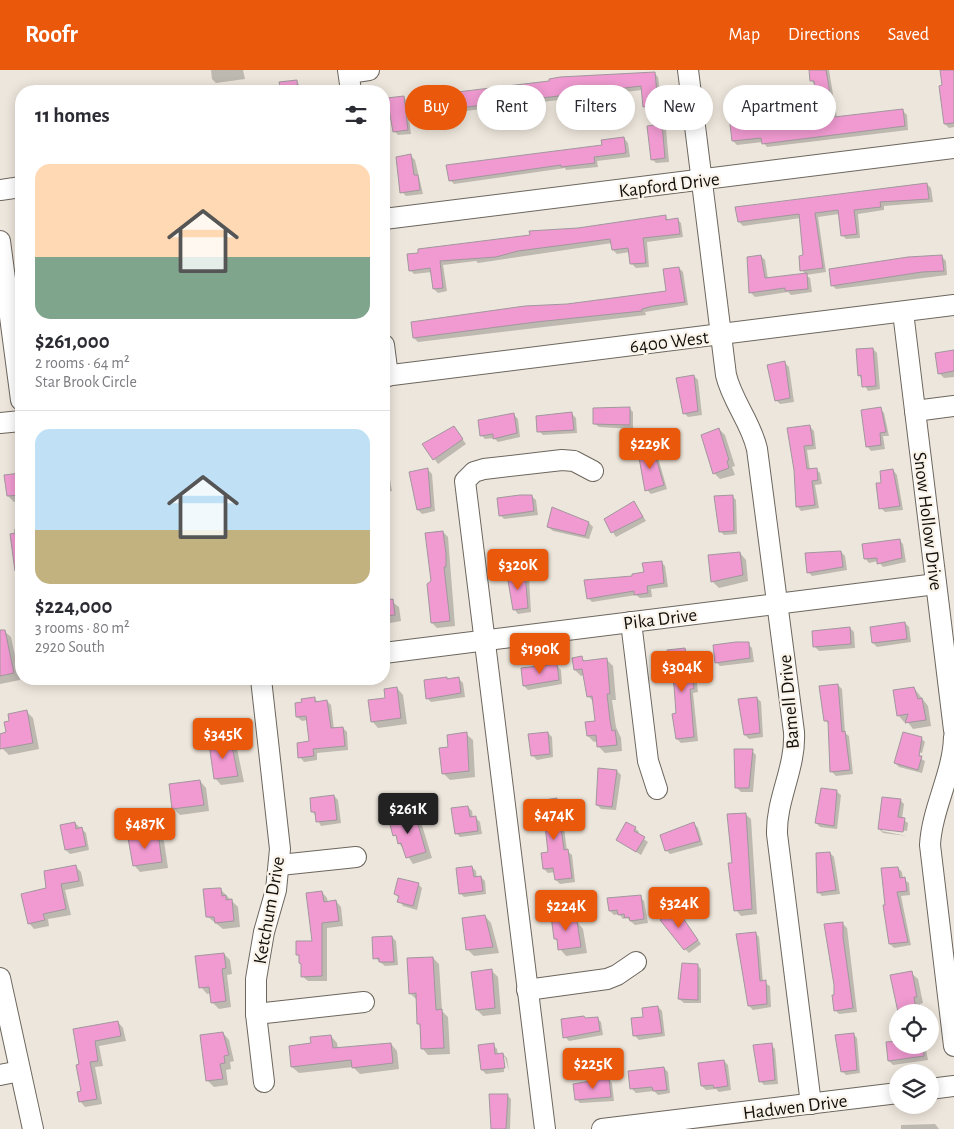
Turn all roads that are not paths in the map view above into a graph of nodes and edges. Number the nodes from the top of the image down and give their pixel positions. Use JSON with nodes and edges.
{"nodes":[{"id":1,"x":369,"y":70,"type":"edge"},
{"id":2,"x":688,"y":70,"type":"edge"},
{"id":3,"x":349,"y":78,"type":"edge"},
{"id":4,"x":954,"y":148,"type":"edge"},
{"id":5,"x":701,"y":180,"type":"junction"},
{"id":6,"x":15,"y":188,"type":"edge"},
{"id":7,"x":0,"y":190,"type":"edge"},
{"id":8,"x":390,"y":218,"type":"edge"},
{"id":9,"x":0,"y":241,"type":"edge"},
{"id":10,"x":954,"y":305,"type":"edge"},
{"id":11,"x":902,"y":312,"type":"junction"},
{"id":12,"x":721,"y":334,"type":"junction"},
{"id":13,"x":15,"y":344,"type":"edge"},
{"id":14,"x":390,"y":375,"type":"edge"},
{"id":15,"x":954,"y":406,"type":"edge"},
{"id":16,"x":915,"y":411,"type":"junction"},
{"id":17,"x":15,"y":422,"type":"edge"},
{"id":18,"x":0,"y":424,"type":"edge"},
{"id":19,"x":593,"y":471,"type":"dead end"},
{"id":20,"x":936,"y":584,"type":"junction"},
{"id":21,"x":777,"y":604,"type":"junction"},
{"id":22,"x":630,"y":622,"type":"junction"},
{"id":23,"x":484,"y":640,"type":"junction"},
{"id":24,"x":390,"y":652,"type":"edge"},
{"id":25,"x":262,"y":685,"type":"edge"},
{"id":26,"x":954,"y":730,"type":"edge"},
{"id":27,"x":954,"y":737,"type":"edge"},
{"id":28,"x":657,"y":789,"type":"dead end"},
{"id":29,"x":356,"y":857,"type":"dead end"},
{"id":30,"x":280,"y":865,"type":"junction"},
{"id":31,"x":946,"y":918,"type":"edge"},
{"id":32,"x":636,"y":962,"type":"dead end"},
{"id":33,"x":0,"y":978,"type":"edge"},
{"id":34,"x":527,"y":990,"type":"junction"},
{"id":35,"x":364,"y":1002,"type":"dead end"},
{"id":36,"x":256,"y":1014,"type":"junction"},
{"id":37,"x":954,"y":1046,"type":"edge"},
{"id":38,"x":20,"y":1072,"type":"junction"},
{"id":39,"x":0,"y":1075,"type":"edge"},
{"id":40,"x":264,"y":1082,"type":"dead end"},
{"id":41,"x":954,"y":1086,"type":"edge"},
{"id":42,"x":939,"y":1088,"type":"edge"},
{"id":43,"x":889,"y":1094,"type":"edge"},
{"id":44,"x":810,"y":1104,"type":"junction"},
{"id":45,"x":32,"y":1129,"type":"edge"},
{"id":46,"x":544,"y":1129,"type":"edge"},
{"id":47,"x":602,"y":1129,"type":"edge"}],
"edges":[{"from":1,"to":3,"type":"street"},
{"from":2,"to":5,"type":"street","name":"Bamell Drive"},
{"from":4,"to":5,"type":"street","name":"Kapford Drive"},
{"from":5,"to":8,"type":"street","name":"Kapford Drive"},
{"from":5,"to":12,"type":"street","name":"Bamell Drive"},
{"from":6,"to":7,"type":"street"},
{"from":9,"to":13,"type":"street"},
{"from":10,"to":11,"type":"street","name":"6400 West"},
{"from":11,"to":12,"type":"street","name":"6400 West"},
{"from":11,"to":16,"type":"street","name":"Snow Hollow Drive"},
{"from":12,"to":14,"type":"street","name":"6400 West"},
{"from":12,"to":21,"type":"street","name":"Bamell Drive"},
{"from":15,"to":16,"type":"street"},
{"from":16,"to":20,"type":"street","name":"Snow Hollow Drive"},
{"from":17,"to":18,"type":"street"},
{"from":19,"to":23,"type":"street"},
{"from":20,"to":21,"type":"street","name":"Pika Drive"},
{"from":20,"to":26,"type":"street","name":"Snow Hollow Drive"},
{"from":21,"to":22,"type":"street","name":"Pika Drive"},
{"from":21,"to":44,"type":"street","name":"Bamell Drive"},
{"from":22,"to":23,"type":"street","name":"Pika Drive"},
{"from":22,"to":28,"type":"street"},
{"from":23,"to":24,"type":"street","name":"Pika Drive"},
{"from":23,"to":34,"type":"street"},
{"from":25,"to":30,"type":"street","name":"Ketchum Drive"},
{"from":27,"to":31,"type":"street"},
{"from":29,"to":30,"type":"street"},
{"from":30,"to":36,"type":"street","name":"Ketchum Drive"},
{"from":31,"to":37,"type":"street"},
{"from":32,"to":34,"type":"street"},
{"from":33,"to":38,"type":"street"},
{"from":34,"to":46,"type":"street"},
{"from":35,"to":36,"type":"street"},
{"from":36,"to":40,"type":"street","name":"Ketchum Drive"},
{"from":38,"to":39,"type":"street"},
{"from":38,"to":45,"type":"street"},
{"from":41,"to":42,"type":"street"},
{"from":43,"to":44,"type":"street","name":"Hadwen Drive"},
{"from":44,"to":47,"type":"street","name":"Hadwen Drive"}]}
